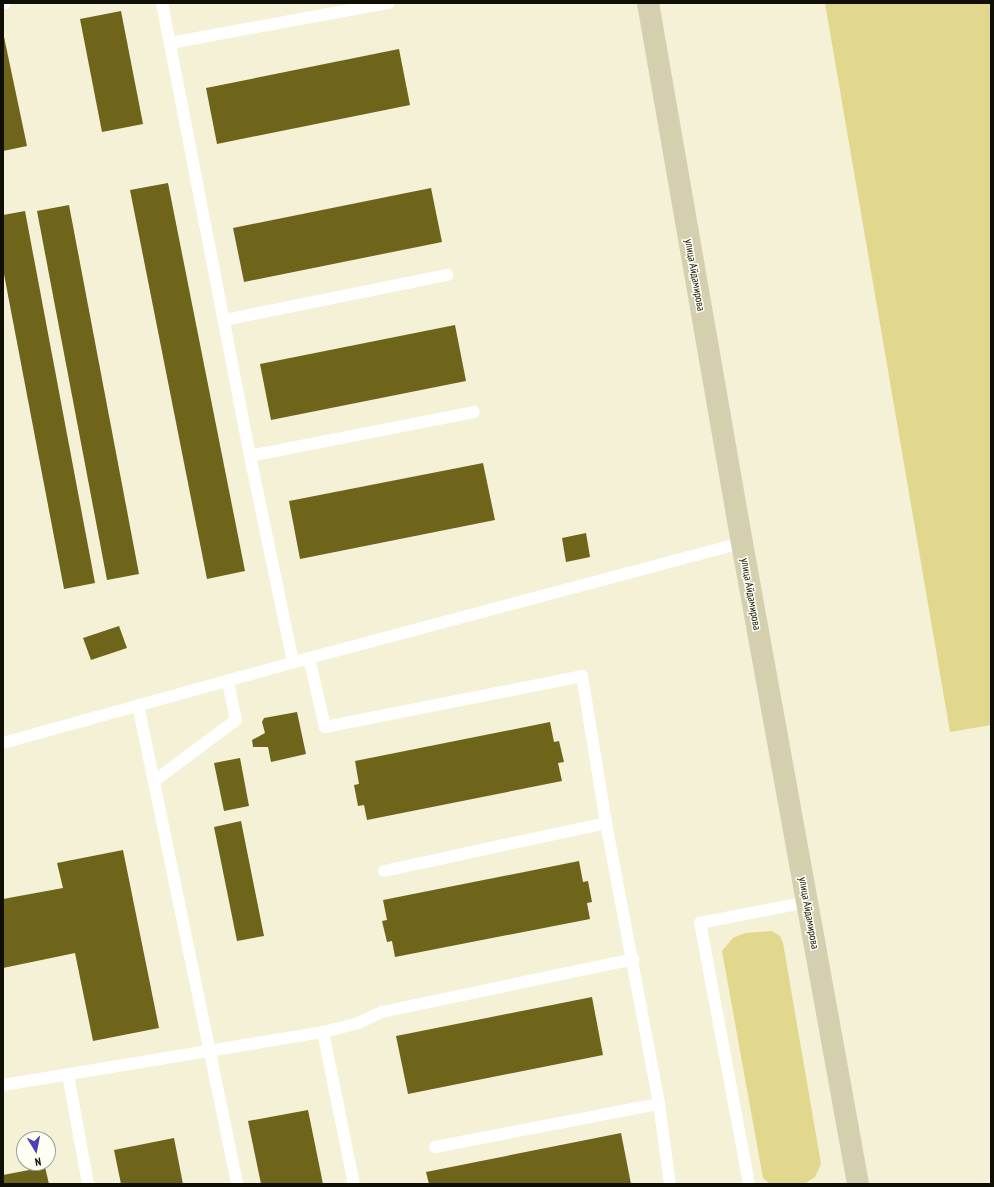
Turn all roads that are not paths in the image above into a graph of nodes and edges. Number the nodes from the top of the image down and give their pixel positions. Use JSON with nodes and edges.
{"nodes":[{"id":1,"x":162,"y":3,"type":"edge"},
{"id":2,"x":388,"y":3,"type":"edge"},
{"id":3,"x":648,"y":3,"type":"edge"},
{"id":4,"x":170,"y":43,"type":"junction"},
{"id":5,"x":448,"y":275,"type":"dead end"},
{"id":6,"x":224,"y":320,"type":"junction"},
{"id":7,"x":474,"y":412,"type":"dead end"},
{"id":8,"x":250,"y":456,"type":"junction"},
{"id":9,"x":742,"y":543,"type":"junction"},
{"id":10,"x":309,"y":658,"type":"junction"},
{"id":11,"x":293,"y":662,"type":"junction"},
{"id":12,"x":228,"y":680,"type":"junction"},
{"id":13,"x":138,"y":705,"type":"junction"},
{"id":14,"x":3,"y":743,"type":"edge"},
{"id":15,"x":154,"y":781,"type":"junction"},
{"id":16,"x":606,"y":823,"type":"junction"},
{"id":17,"x":384,"y":871,"type":"dead end"},
{"id":18,"x":807,"y":902,"type":"junction"},
{"id":19,"x":633,"y":959,"type":"junction"},
{"id":20,"x":323,"y":1032,"type":"junction"},
{"id":21,"x":210,"y":1052,"type":"junction"},
{"id":22,"x":68,"y":1075,"type":"junction"},
{"id":23,"x":3,"y":1085,"type":"edge"},
{"id":24,"x":659,"y":1104,"type":"junction"},
{"id":25,"x":435,"y":1147,"type":"dead end"},
{"id":26,"x":88,"y":1184,"type":"edge"},
{"id":27,"x":236,"y":1184,"type":"edge"},
{"id":28,"x":354,"y":1184,"type":"edge"},
{"id":29,"x":670,"y":1184,"type":"edge"},
{"id":30,"x":749,"y":1184,"type":"edge"},
{"id":31,"x":858,"y":1184,"type":"edge"}],
"edges":[{"from":1,"to":4,"type":"lane"},
{"from":2,"to":4,"type":"lane"},
{"from":3,"to":9,"type":"main road","name":"улица Айдамирова"},
{"from":4,"to":6,"type":"lane"},
{"from":5,"to":6,"type":"lane"},
{"from":6,"to":8,"type":"lane"},
{"from":7,"to":8,"type":"lane"},
{"from":8,"to":11,"type":"lane"},
{"from":9,"to":10,"type":"lane"},
{"from":9,"to":18,"type":"main road","name":"улица Айдамирова"},
{"from":10,"to":11,"type":"lane"},
{"from":10,"to":16,"type":"lane"},
{"from":11,"to":12,"type":"lane"},
{"from":12,"to":13,"type":"lane"},
{"from":12,"to":15,"type":"lane"},
{"from":13,"to":14,"type":"lane"},
{"from":13,"to":15,"type":"lane"},
{"from":15,"to":21,"type":"lane"},
{"from":16,"to":17,"type":"lane"},
{"from":16,"to":19,"type":"lane"},
{"from":18,"to":30,"type":"lane"},
{"from":18,"to":31,"type":"main road","name":"улица Айдамирова"},
{"from":19,"to":20,"type":"lane"},
{"from":19,"to":24,"type":"lane"},
{"from":20,"to":21,"type":"lane"},
{"from":20,"to":28,"type":"lane"},
{"from":21,"to":22,"type":"lane"},
{"from":21,"to":27,"type":"lane"},
{"from":22,"to":23,"type":"lane"},
{"from":22,"to":26,"type":"lane"},
{"from":24,"to":25,"type":"lane"},
{"from":24,"to":29,"type":"lane"}]}
